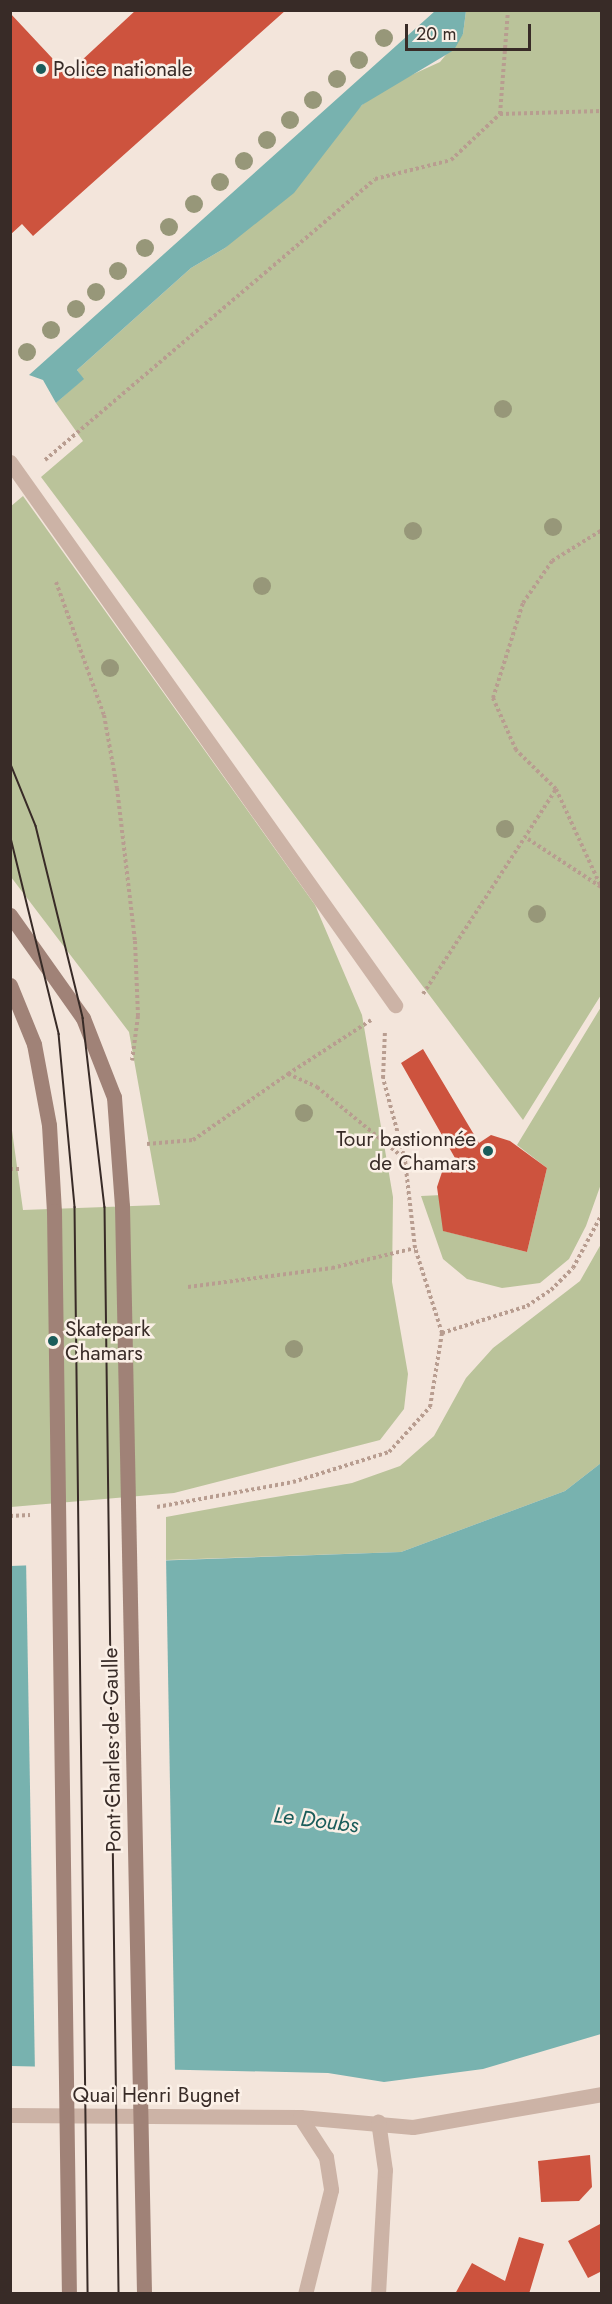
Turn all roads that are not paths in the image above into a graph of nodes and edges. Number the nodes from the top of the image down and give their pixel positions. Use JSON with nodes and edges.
{"nodes":[{"id":1,"x":10,"y":462,"type":"edge"},
{"id":2,"x":10,"y":915,"type":"edge"},
{"id":3,"x":10,"y":985,"type":"edge"},
{"id":4,"x":395,"y":1005,"type":"road end"},
{"id":5,"x":602,"y":2094,"type":"edge"},
{"id":6,"x":10,"y":2115,"type":"edge"},
{"id":7,"x":300,"y":2117,"type":"junction"},
{"id":8,"x":378,"y":2121,"type":"junction"},
{"id":9,"x":69,"y":2294,"type":"edge"},
{"id":10,"x":144,"y":2294,"type":"edge"},
{"id":11,"x":305,"y":2294,"type":"edge"},
{"id":12,"x":378,"y":2294,"type":"edge"}],
"edges":[{"from":1,"to":4,"type":"street"},
{"from":2,"to":10,"type":"main road","name":"Pont Charles de Gaulle"},
{"from":3,"to":9,"type":"main road"},
{"from":5,"to":8,"type":"street","name":"Quai Henri Bugnet"},
{"from":6,"to":7,"type":"street","name":"Quai Henri Bugnet"},
{"from":7,"to":8,"type":"street","name":"Quai Henri Bugnet"},
{"from":7,"to":11,"type":"street"},
{"from":8,"to":12,"type":"street"}]}
